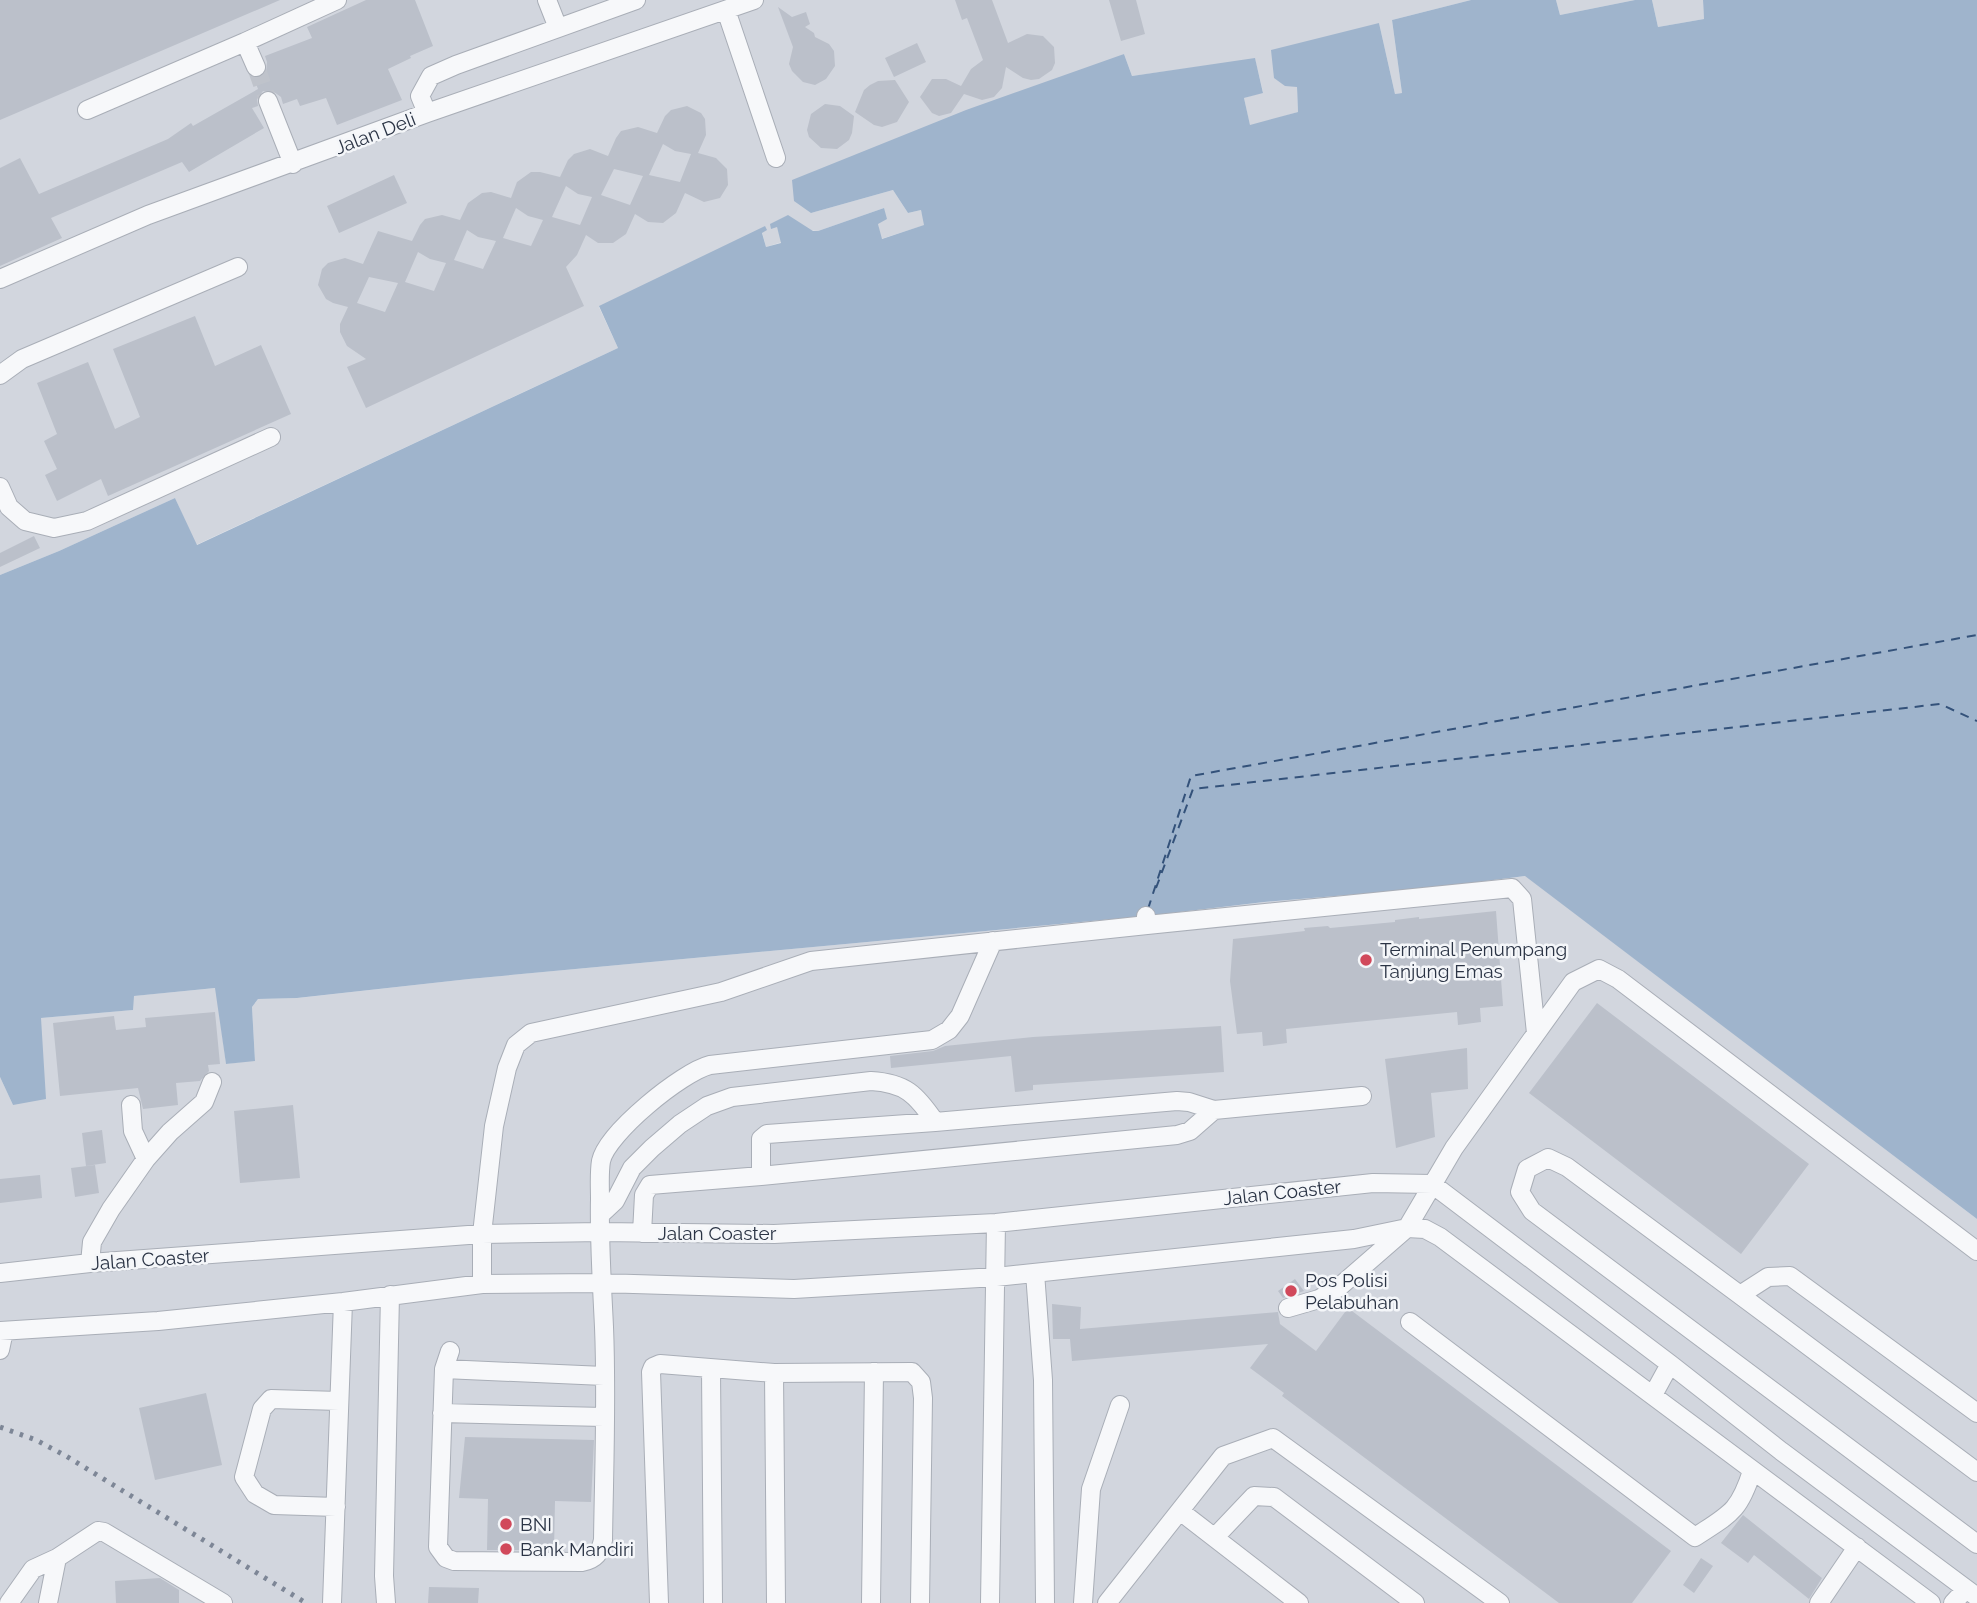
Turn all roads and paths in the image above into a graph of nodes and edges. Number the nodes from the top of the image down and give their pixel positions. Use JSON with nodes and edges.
{"nodes":[{"id":1,"x":337,"y":0,"type":"edge"},
{"id":2,"x":547,"y":0,"type":"edge"},
{"id":3,"x":634,"y":0,"type":"edge"},
{"id":4,"x":754,"y":0,"type":"edge"},
{"id":5,"x":726,"y":10,"type":"junction"},
{"id":6,"x":558,"y":28,"type":"junction"},
{"id":7,"x":245,"y":42,"type":"junction"},
{"id":8,"x":256,"y":67,"type":"tunnel mouth"},
{"id":9,"x":268,"y":101,"type":"tunnel mouth"},
{"id":10,"x":87,"y":110,"type":"dead end"},
{"id":11,"x":427,"y":113,"type":"junction"},
{"id":12,"x":776,"y":158,"type":"dead end"},
{"id":13,"x":293,"y":164,"type":"junction"},
{"id":14,"x":239,"y":267,"type":"dead end"},
{"id":15,"x":0,"y":279,"type":"edge"},
{"id":16,"x":0,"y":375,"type":"edge"},
{"id":17,"x":271,"y":437,"type":"dead end"},
{"id":18,"x":0,"y":487,"type":"edge"},
{"id":19,"x":993,"y":941,"type":"junction"},
{"id":20,"x":1536,"y":1033,"type":"junction"},
{"id":21,"x":212,"y":1082,"type":"dead end"},
{"id":22,"x":1362,"y":1096,"type":"dead end"},
{"id":23,"x":131,"y":1105,"type":"dead end"},
{"id":24,"x":1214,"y":1110,"type":"junction"},
{"id":25,"x":935,"y":1122,"type":"junction"},
{"id":26,"x":146,"y":1159,"type":"junction"},
{"id":27,"x":761,"y":1176,"type":"junction"},
{"id":28,"x":1432,"y":1184,"type":"junction"},
{"id":29,"x":996,"y":1223,"type":"junction"},
{"id":30,"x":600,"y":1224,"type":"junction"},
{"id":31,"x":1407,"y":1228,"type":"junction"},
{"id":32,"x":642,"y":1233,"type":"junction"},
{"id":33,"x":482,"y":1234,"type":"junction"},
{"id":34,"x":1977,"y":1251,"type":"edge"},
{"id":35,"x":89,"y":1263,"type":"junction"},
{"id":36,"x":0,"y":1273,"type":"edge"},
{"id":37,"x":1035,"y":1273,"type":"junction"},
{"id":38,"x":996,"y":1277,"type":"junction"},
{"id":39,"x":601,"y":1283,"type":"junction"},
{"id":40,"x":482,"y":1284,"type":"junction"},
{"id":41,"x":390,"y":1295,"type":"junction"},
{"id":42,"x":1740,"y":1295,"type":"junction"},
{"id":43,"x":343,"y":1301,"type":"junction"},
{"id":44,"x":1287,"y":1308,"type":"dead end"},
{"id":45,"x":1410,"y":1322,"type":"dead end"},
{"id":46,"x":2,"y":1331,"type":"edge"},
{"id":47,"x":0,"y":1350,"type":"edge"},
{"id":48,"x":450,"y":1351,"type":"dead end"},
{"id":49,"x":1670,"y":1364,"type":"junction"},
{"id":50,"x":444,"y":1369,"type":"junction"},
{"id":51,"x":711,"y":1370,"type":"junction"},
{"id":52,"x":874,"y":1372,"type":"junction"},
{"id":53,"x":774,"y":1373,"type":"junction"},
{"id":54,"x":604,"y":1376,"type":"junction"},
{"id":55,"x":1653,"y":1395,"type":"junction"},
{"id":56,"x":340,"y":1401,"type":"junction"},
{"id":57,"x":1120,"y":1405,"type":"dead end"},
{"id":58,"x":442,"y":1413,"type":"junction"},
{"id":59,"x":1977,"y":1413,"type":"edge"},
{"id":60,"x":604,"y":1417,"type":"junction"},
{"id":61,"x":1752,"y":1471,"type":"junction"},
{"id":62,"x":1977,"y":1472,"type":"edge"},
{"id":63,"x":335,"y":1507,"type":"junction"},
{"id":64,"x":1181,"y":1511,"type":"junction"},
{"id":65,"x":1215,"y":1537,"type":"junction"},
{"id":66,"x":1977,"y":1544,"type":"edge"},
{"id":67,"x":1857,"y":1547,"type":"junction"},
{"id":68,"x":57,"y":1558,"type":"junction"},
{"id":69,"x":1971,"y":1593,"type":"edge"},
{"id":70,"x":1404,"y":1600,"type":"edge"},
{"id":71,"x":9,"y":1603,"type":"edge"},
{"id":72,"x":48,"y":1603,"type":"edge"},
{"id":73,"x":223,"y":1603,"type":"edge"},
{"id":74,"x":332,"y":1603,"type":"edge"},
{"id":75,"x":386,"y":1603,"type":"edge"},
{"id":76,"x":659,"y":1603,"type":"edge"},
{"id":77,"x":713,"y":1603,"type":"edge"},
{"id":78,"x":776,"y":1603,"type":"edge"},
{"id":79,"x":871,"y":1603,"type":"edge"},
{"id":80,"x":920,"y":1603,"type":"edge"},
{"id":81,"x":990,"y":1603,"type":"edge"},
{"id":82,"x":1045,"y":1603,"type":"edge"},
{"id":83,"x":1083,"y":1603,"type":"edge"},
{"id":84,"x":1107,"y":1603,"type":"edge"},
{"id":85,"x":1299,"y":1603,"type":"edge"},
{"id":86,"x":1500,"y":1603,"type":"edge"},
{"id":87,"x":1819,"y":1603,"type":"edge"},
{"id":88,"x":1931,"y":1603,"type":"edge"},
{"id":89,"x":1953,"y":1603,"type":"edge"}],
"edges":[{"from":1,"to":7,"type":"lane"},
{"from":2,"to":6,"type":"lane"},
{"from":3,"to":6,"type":"lane"},
{"from":4,"to":5,"type":"lane","name":"Jalan Deli"},
{"from":5,"to":11,"type":"lane","name":"Jalan Deli"},
{"from":5,"to":12,"type":"lane"},
{"from":6,"to":11,"type":"lane"},
{"from":7,"to":8,"type":"lane"},
{"from":7,"to":10,"type":"lane"},
{"from":9,"to":13,"type":"lane"},
{"from":11,"to":13,"type":"lane","name":"Jalan Deli"},
{"from":13,"to":15,"type":"lane","name":"Jalan Deli"},
{"from":14,"to":16,"type":"lane"},
{"from":17,"to":18,"type":"lane"},
{"from":19,"to":20,"type":"lane"},
{"from":19,"to":30,"type":"lane"},
{"from":19,"to":33,"type":"lane"},
{"from":20,"to":28,"type":"lane"},
{"from":20,"to":34,"type":"lane"},
{"from":21,"to":26,"type":"lane"},
{"from":22,"to":24,"type":"lane"},
{"from":23,"to":26,"type":"lane"},
{"from":24,"to":25,"type":"lane"},
{"from":24,"to":27,"type":"lane"},
{"from":25,"to":27,"type":"lane"},
{"from":25,"to":30,"type":"lane"},
{"from":26,"to":35,"type":"lane"},
{"from":27,"to":32,"type":"lane"},
{"from":28,"to":29,"type":"lane","name":"Jalan Coaster"},
{"from":28,"to":31,"type":"lane"},
{"from":28,"to":49,"type":"lane"},
{"from":29,"to":32,"type":"lane","name":"Jalan Coaster"},
{"from":29,"to":38,"type":"lane"},
{"from":30,"to":32,"type":"lane","name":"Jalan Coaster"},
{"from":30,"to":33,"type":"lane","name":"Jalan Coaster"},
{"from":30,"to":39,"type":"lane"},
{"from":31,"to":37,"type":"lane"},
{"from":31,"to":44,"type":"lane"},
{"from":31,"to":55,"type":"lane"},
{"from":33,"to":35,"type":"lane","name":"Jalan Coaster"},
{"from":33,"to":40,"type":"lane"},
{"from":35,"to":36,"type":"lane","name":"Jalan Coaster"},
{"from":37,"to":38,"type":"lane"},
{"from":37,"to":82,"type":"lane"},
{"from":38,"to":39,"type":"lane"},
{"from":38,"to":81,"type":"lane"},
{"from":39,"to":40,"type":"lane"},
{"from":39,"to":54,"type":"lane"},
{"from":40,"to":41,"type":"lane"},
{"from":41,"to":43,"type":"lane"},
{"from":41,"to":75,"type":"lane"},
{"from":42,"to":59,"type":"lane"},
{"from":42,"to":62,"type":"lane"},
{"from":42,"to":66,"type":"lane"},
{"from":43,"to":46,"type":"lane"},
{"from":43,"to":56,"type":"lane"},
{"from":45,"to":61,"type":"lane"},
{"from":46,"to":47,"type":"lane"},
{"from":48,"to":50,"type":"lane"},
{"from":49,"to":55,"type":"lane"},
{"from":49,"to":69,"type":"lane"},
{"from":50,"to":54,"type":"lane"},
{"from":50,"to":58,"type":"lane"},
{"from":51,"to":53,"type":"lane"},
{"from":51,"to":76,"type":"lane"},
{"from":51,"to":77,"type":"lane"},
{"from":52,"to":53,"type":"lane"},
{"from":52,"to":79,"type":"lane"},
{"from":52,"to":80,"type":"lane"},
{"from":53,"to":78,"type":"lane"},
{"from":54,"to":60,"type":"lane"},
{"from":55,"to":61,"type":"lane"},
{"from":56,"to":63,"type":"lane"},
{"from":56,"to":63,"type":"lane"},
{"from":57,"to":83,"type":"lane"},
{"from":58,"to":60,"type":"lane"},
{"from":58,"to":60,"type":"lane"},
{"from":61,"to":67,"type":"lane"},
{"from":63,"to":74,"type":"lane"},
{"from":64,"to":65,"type":"lane"},
{"from":64,"to":84,"type":"lane"},
{"from":64,"to":86,"type":"lane"},
{"from":65,"to":70,"type":"lane"},
{"from":65,"to":85,"type":"lane"},
{"from":67,"to":87,"type":"lane"},
{"from":67,"to":88,"type":"lane"},
{"from":68,"to":71,"type":"lane"},
{"from":68,"to":72,"type":"lane"},
{"from":68,"to":73,"type":"lane"},
{"from":69,"to":89,"type":"lane"}]}
